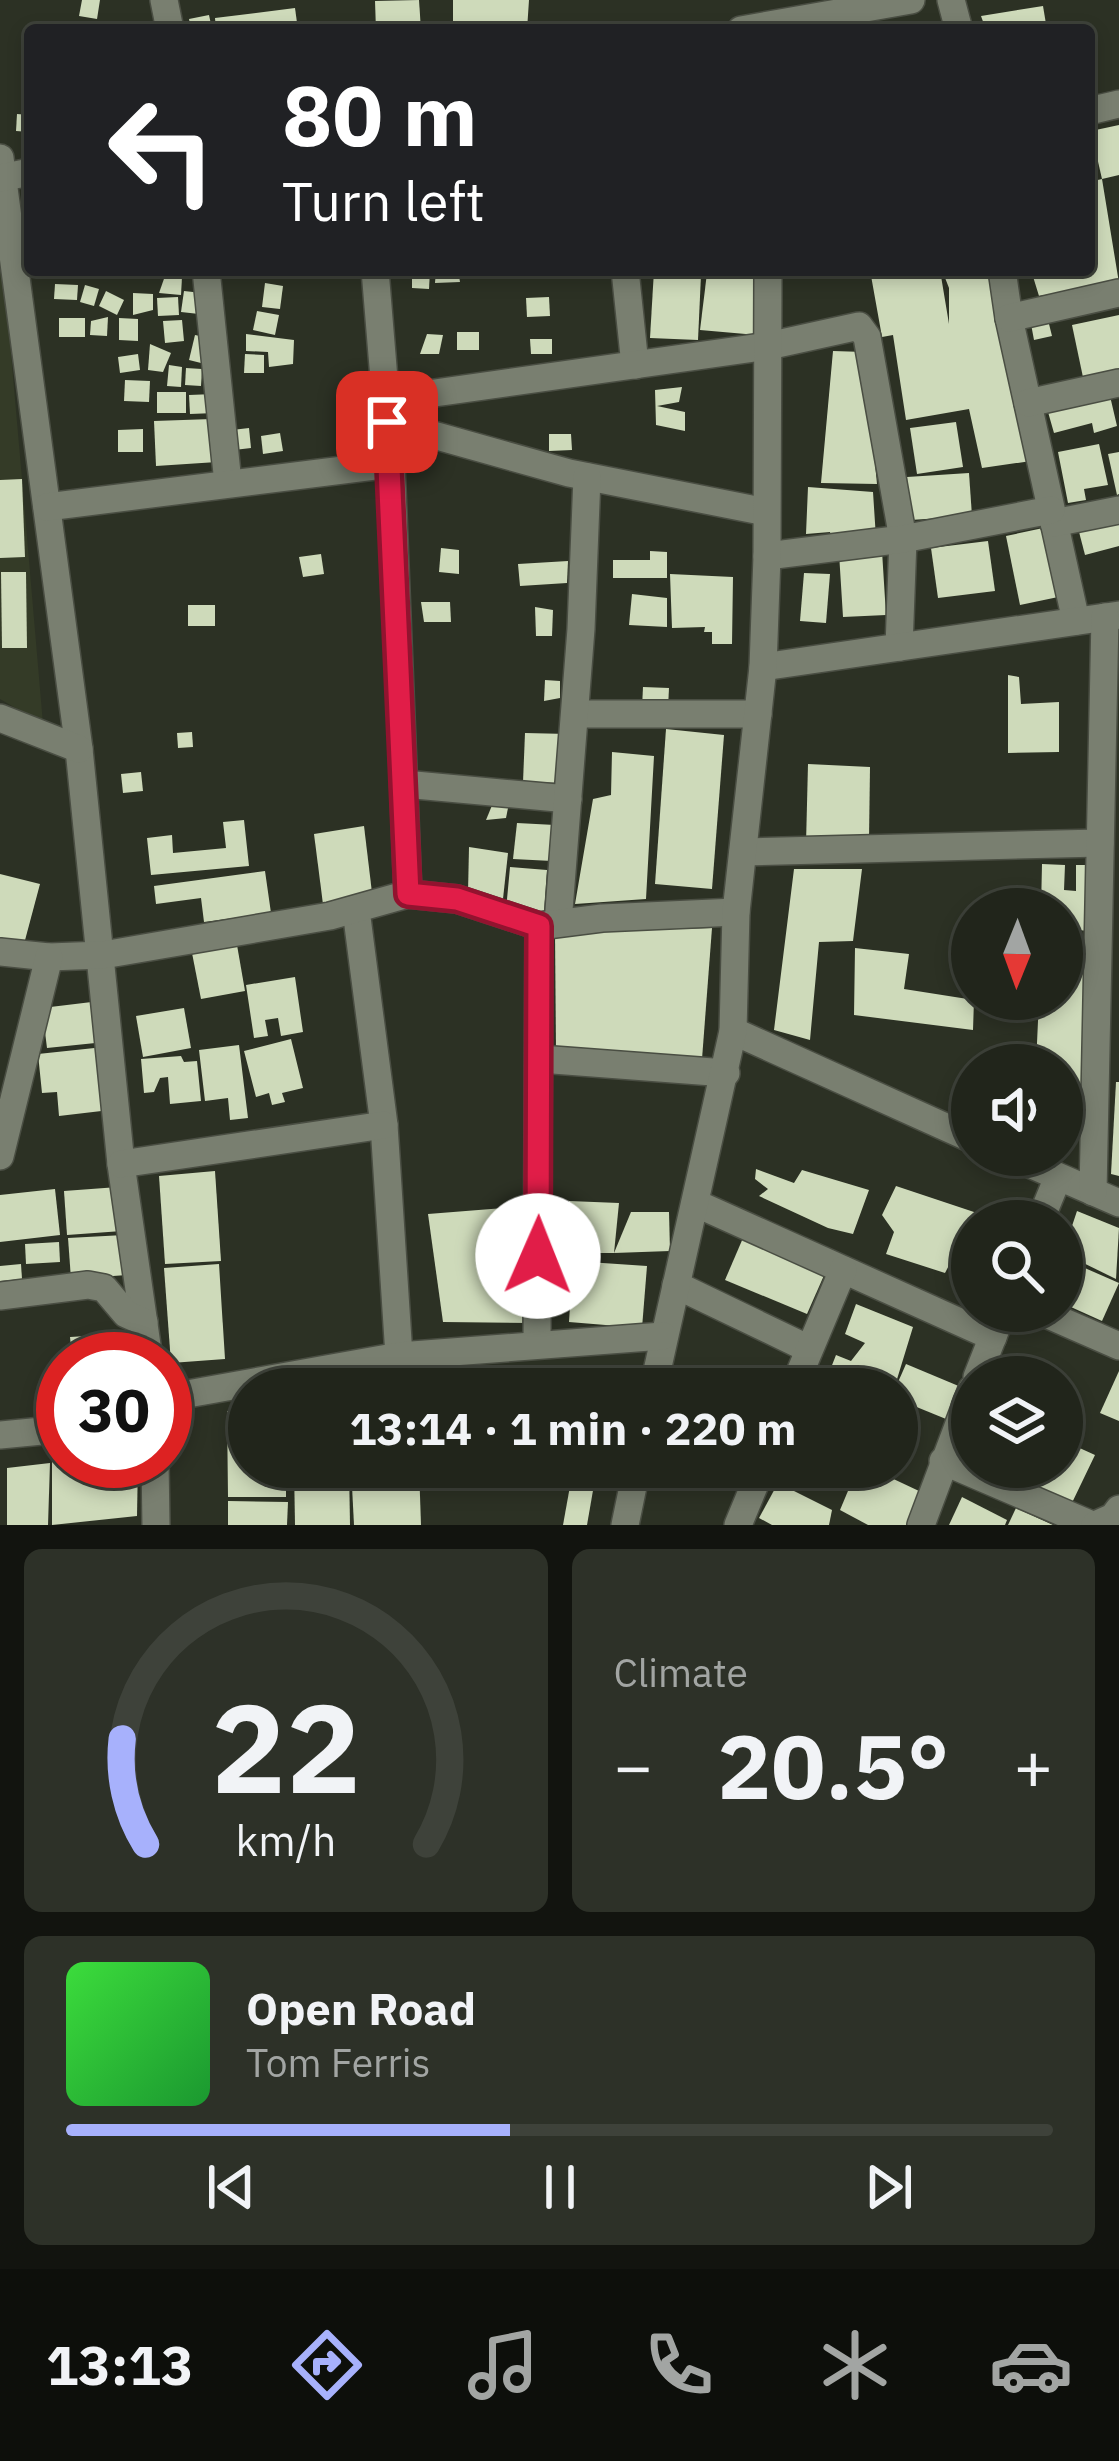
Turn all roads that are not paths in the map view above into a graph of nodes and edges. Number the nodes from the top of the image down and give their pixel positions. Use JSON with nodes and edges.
{"nodes":[{"id":1,"x":911,"y":0,"type":"edge"},
{"id":2,"x":760,"y":21,"type":"edge"},
{"id":3,"x":8,"y":172,"type":"edge"},
{"id":4,"x":207,"y":276,"type":"edge"},
{"id":5,"x":375,"y":276,"type":"edge"},
{"id":6,"x":626,"y":276,"type":"edge"},
{"id":7,"x":768,"y":276,"type":"edge"},
{"id":8,"x":1003,"y":276,"type":"edge"},
{"id":9,"x":1119,"y":293,"type":"edge"},
{"id":10,"x":1009,"y":318,"type":"junction"},
{"id":11,"x":768,"y":346,"type":"junction"},
{"id":12,"x":635,"y":364,"type":"junction"},
{"id":13,"x":1119,"y":382,"type":"edge"},
{"id":14,"x":1028,"y":403,"type":"junction"},
{"id":15,"x":386,"y":411,"type":"junction"},
{"id":16,"x":391,"y":464,"type":"junction"},
{"id":17,"x":587,"y":477,"type":"junction"},
{"id":18,"x":228,"y":483,"type":"junction"},
{"id":19,"x":47,"y":508,"type":"junction"},
{"id":20,"x":1119,"y":510,"type":"edge"},
{"id":21,"x":766,"y":512,"type":"junction"},
{"id":22,"x":1053,"y":516,"type":"junction"},
{"id":23,"x":903,"y":538,"type":"junction"},
{"id":24,"x":767,"y":556,"type":"junction"},
{"id":25,"x":1112,"y":616,"type":"edge"},
{"id":26,"x":1076,"y":621,"type":"junction"},
{"id":27,"x":899,"y":647,"type":"junction"},
{"id":28,"x":763,"y":668,"type":"junction"},
{"id":29,"x":575,"y":714,"type":"junction"},
{"id":30,"x":758,"y":714,"type":"junction"},
{"id":31,"x":0,"y":718,"type":"edge"},
{"id":32,"x":79,"y":749,"type":"junction"},
{"id":33,"x":404,"y":784,"type":"junction"},
{"id":34,"x":568,"y":799,"type":"junction"},
{"id":35,"x":1100,"y":843,"type":"junction"},
{"id":36,"x":743,"y":852,"type":"junction"},
{"id":37,"x":408,"y":894,"type":"junction"},
{"id":38,"x":356,"y":910,"type":"junction"},
{"id":39,"x":736,"y":912,"type":"junction"},
{"id":40,"x":1109,"y":921,"type":"edge"},
{"id":41,"x":549,"y":925,"type":"junction"},
{"id":42,"x":0,"y":952,"type":"edge"},
{"id":43,"x":103,"y":955,"type":"junction"},
{"id":44,"x":49,"y":957,"type":"junction"},
{"id":45,"x":733,"y":1031,"type":"junction"},
{"id":46,"x":1108,"y":1052,"type":"edge"},
{"id":47,"x":540,"y":1059,"type":"junction"},
{"id":48,"x":726,"y":1073,"type":"junction"},
{"id":49,"x":384,"y":1126,"type":"junction"},
{"id":50,"x":951,"y":1129,"type":"edge"},
{"id":51,"x":0,"y":1156,"type":"edge"},
{"id":52,"x":122,"y":1164,"type":"junction"},
{"id":53,"x":1058,"y":1177,"type":"joint"},
{"id":54,"x":1106,"y":1198,"type":"edge"},
{"id":55,"x":1049,"y":1200,"type":"edge"},
{"id":56,"x":695,"y":1203,"type":"junction"},
{"id":57,"x":843,"y":1270,"type":"junction"},
{"id":58,"x":676,"y":1285,"type":"junction"},
{"id":59,"x":0,"y":1295,"type":"edge"},
{"id":60,"x":951,"y":1308,"type":"edge"},
{"id":61,"x":144,"y":1322,"type":"junction"},
{"id":62,"x":1083,"y":1330,"type":"edge"},
{"id":63,"x":145,"y":1332,"type":"edge"},
{"id":64,"x":664,"y":1336,"type":"junction"},
{"id":65,"x":537,"y":1344,"type":"junction"},
{"id":66,"x":1119,"y":1346,"type":"edge"},
{"id":67,"x":809,"y":1349,"type":"junction"},
{"id":68,"x":399,"y":1356,"type":"junction"},
{"id":69,"x":657,"y":1368,"type":"edge"},
{"id":70,"x":801,"y":1368,"type":"edge"},
{"id":71,"x":192,"y":1393,"type":"edge"},
{"id":72,"x":36,"y":1432,"type":"edge"},
{"id":73,"x":0,"y":1435,"type":"edge"},
{"id":74,"x":951,"y":1440,"type":"edge"},
{"id":75,"x":943,"y":1460,"type":"junction"},
{"id":76,"x":155,"y":1488,"type":"edge"},
{"id":77,"x":633,"y":1488,"type":"edge"},
{"id":78,"x":753,"y":1488,"type":"edge"},
{"id":79,"x":1119,"y":1509,"type":"edge"},
{"id":80,"x":156,"y":1525,"type":"edge"},
{"id":81,"x":625,"y":1525,"type":"edge"},
{"id":82,"x":738,"y":1525,"type":"edge"},
{"id":83,"x":921,"y":1525,"type":"edge"},
{"id":84,"x":1094,"y":1525,"type":"edge"}],
"edges":[{"from":1,"to":2,"type":"street"},
{"from":3,"to":19,"type":"street"},
{"from":4,"to":18,"type":"street"},
{"from":5,"to":15,"type":"street"},
{"from":6,"to":12,"type":"street"},
{"from":7,"to":11,"type":"street"},
{"from":8,"to":10,"type":"street"},
{"from":9,"to":10,"type":"street"},
{"from":10,"to":14,"type":"street"},
{"from":11,"to":12,"type":"street"},
{"from":11,"to":21,"type":"street"},
{"from":11,"to":23,"type":"street"},
{"from":12,"to":15,"type":"street"},
{"from":13,"to":14,"type":"street"},
{"from":14,"to":22,"type":"street"},
{"from":15,"to":16,"type":"street"},
{"from":15,"to":17,"type":"street"},
{"from":16,"to":18,"type":"street"},
{"from":16,"to":33,"type":"street"},
{"from":17,"to":21,"type":"street"},
{"from":17,"to":29,"type":"street"},
{"from":18,"to":19,"type":"street"},
{"from":19,"to":32,"type":"street"},
{"from":20,"to":22,"type":"street"},
{"from":21,"to":24,"type":"street"},
{"from":22,"to":23,"type":"street"},
{"from":22,"to":26,"type":"street"},
{"from":23,"to":24,"type":"street"},
{"from":23,"to":27,"type":"street"},
{"from":24,"to":28,"type":"street"},
{"from":25,"to":26,"type":"street"},
{"from":25,"to":35,"type":"street"},
{"from":26,"to":27,"type":"street"},
{"from":27,"to":28,"type":"street"},
{"from":28,"to":30,"type":"street"},
{"from":29,"to":30,"type":"street"},
{"from":29,"to":34,"type":"street"},
{"from":30,"to":36,"type":"street"},
{"from":31,"to":32,"type":"street"},
{"from":32,"to":43,"type":"street"},
{"from":33,"to":34,"type":"street"},
{"from":33,"to":37,"type":"street"},
{"from":34,"to":41,"type":"street"},
{"from":35,"to":36,"type":"street"},
{"from":35,"to":40,"type":"street"},
{"from":36,"to":39,"type":"street"},
{"from":37,"to":38,"type":"street"},
{"from":37,"to":41,"type":"street"},
{"from":38,"to":43,"type":"street"},
{"from":38,"to":49,"type":"street"},
{"from":39,"to":41,"type":"street"},
{"from":39,"to":45,"type":"street"},
{"from":40,"to":46,"type":"street"},
{"from":41,"to":47,"type":"street"},
{"from":42,"to":44,"type":"street"},
{"from":43,"to":44,"type":"street"},
{"from":43,"to":52,"type":"street"},
{"from":44,"to":51,"type":"street"},
{"from":45,"to":48,"type":"street"},
{"from":45,"to":50,"type":"street"},
{"from":46,"to":54,"type":"street"},
{"from":47,"to":48,"type":"street"},
{"from":47,"to":65,"type":"street"},
{"from":48,"to":56,"type":"street"},
{"from":49,"to":52,"type":"street"},
{"from":49,"to":68,"type":"street"},
{"from":52,"to":61,"type":"street"},
{"from":53,"to":54,"type":"street"},
{"from":53,"to":55,"type":"street"},
{"from":56,"to":57,"type":"street"},
{"from":56,"to":58,"type":"street"},
{"from":57,"to":60,"type":"street"},
{"from":57,"to":67,"type":"street"},
{"from":58,"to":64,"type":"street"},
{"from":58,"to":67,"type":"street"},
{"from":59,"to":61,"type":"street"},
{"from":61,"to":63,"type":"street"},
{"from":62,"to":66,"type":"street"},
{"from":64,"to":65,"type":"street"},
{"from":64,"to":69,"type":"street"},
{"from":65,"to":68,"type":"street"},
{"from":67,"to":70,"type":"street"},
{"from":68,"to":71,"type":"street"},
{"from":72,"to":73,"type":"street"},
{"from":74,"to":75,"type":"street"},
{"from":75,"to":83,"type":"street"},
{"from":75,"to":84,"type":"street"},
{"from":76,"to":80,"type":"street"},
{"from":77,"to":81,"type":"street"},
{"from":78,"to":82,"type":"street"},
{"from":79,"to":84,"type":"street"}]}
